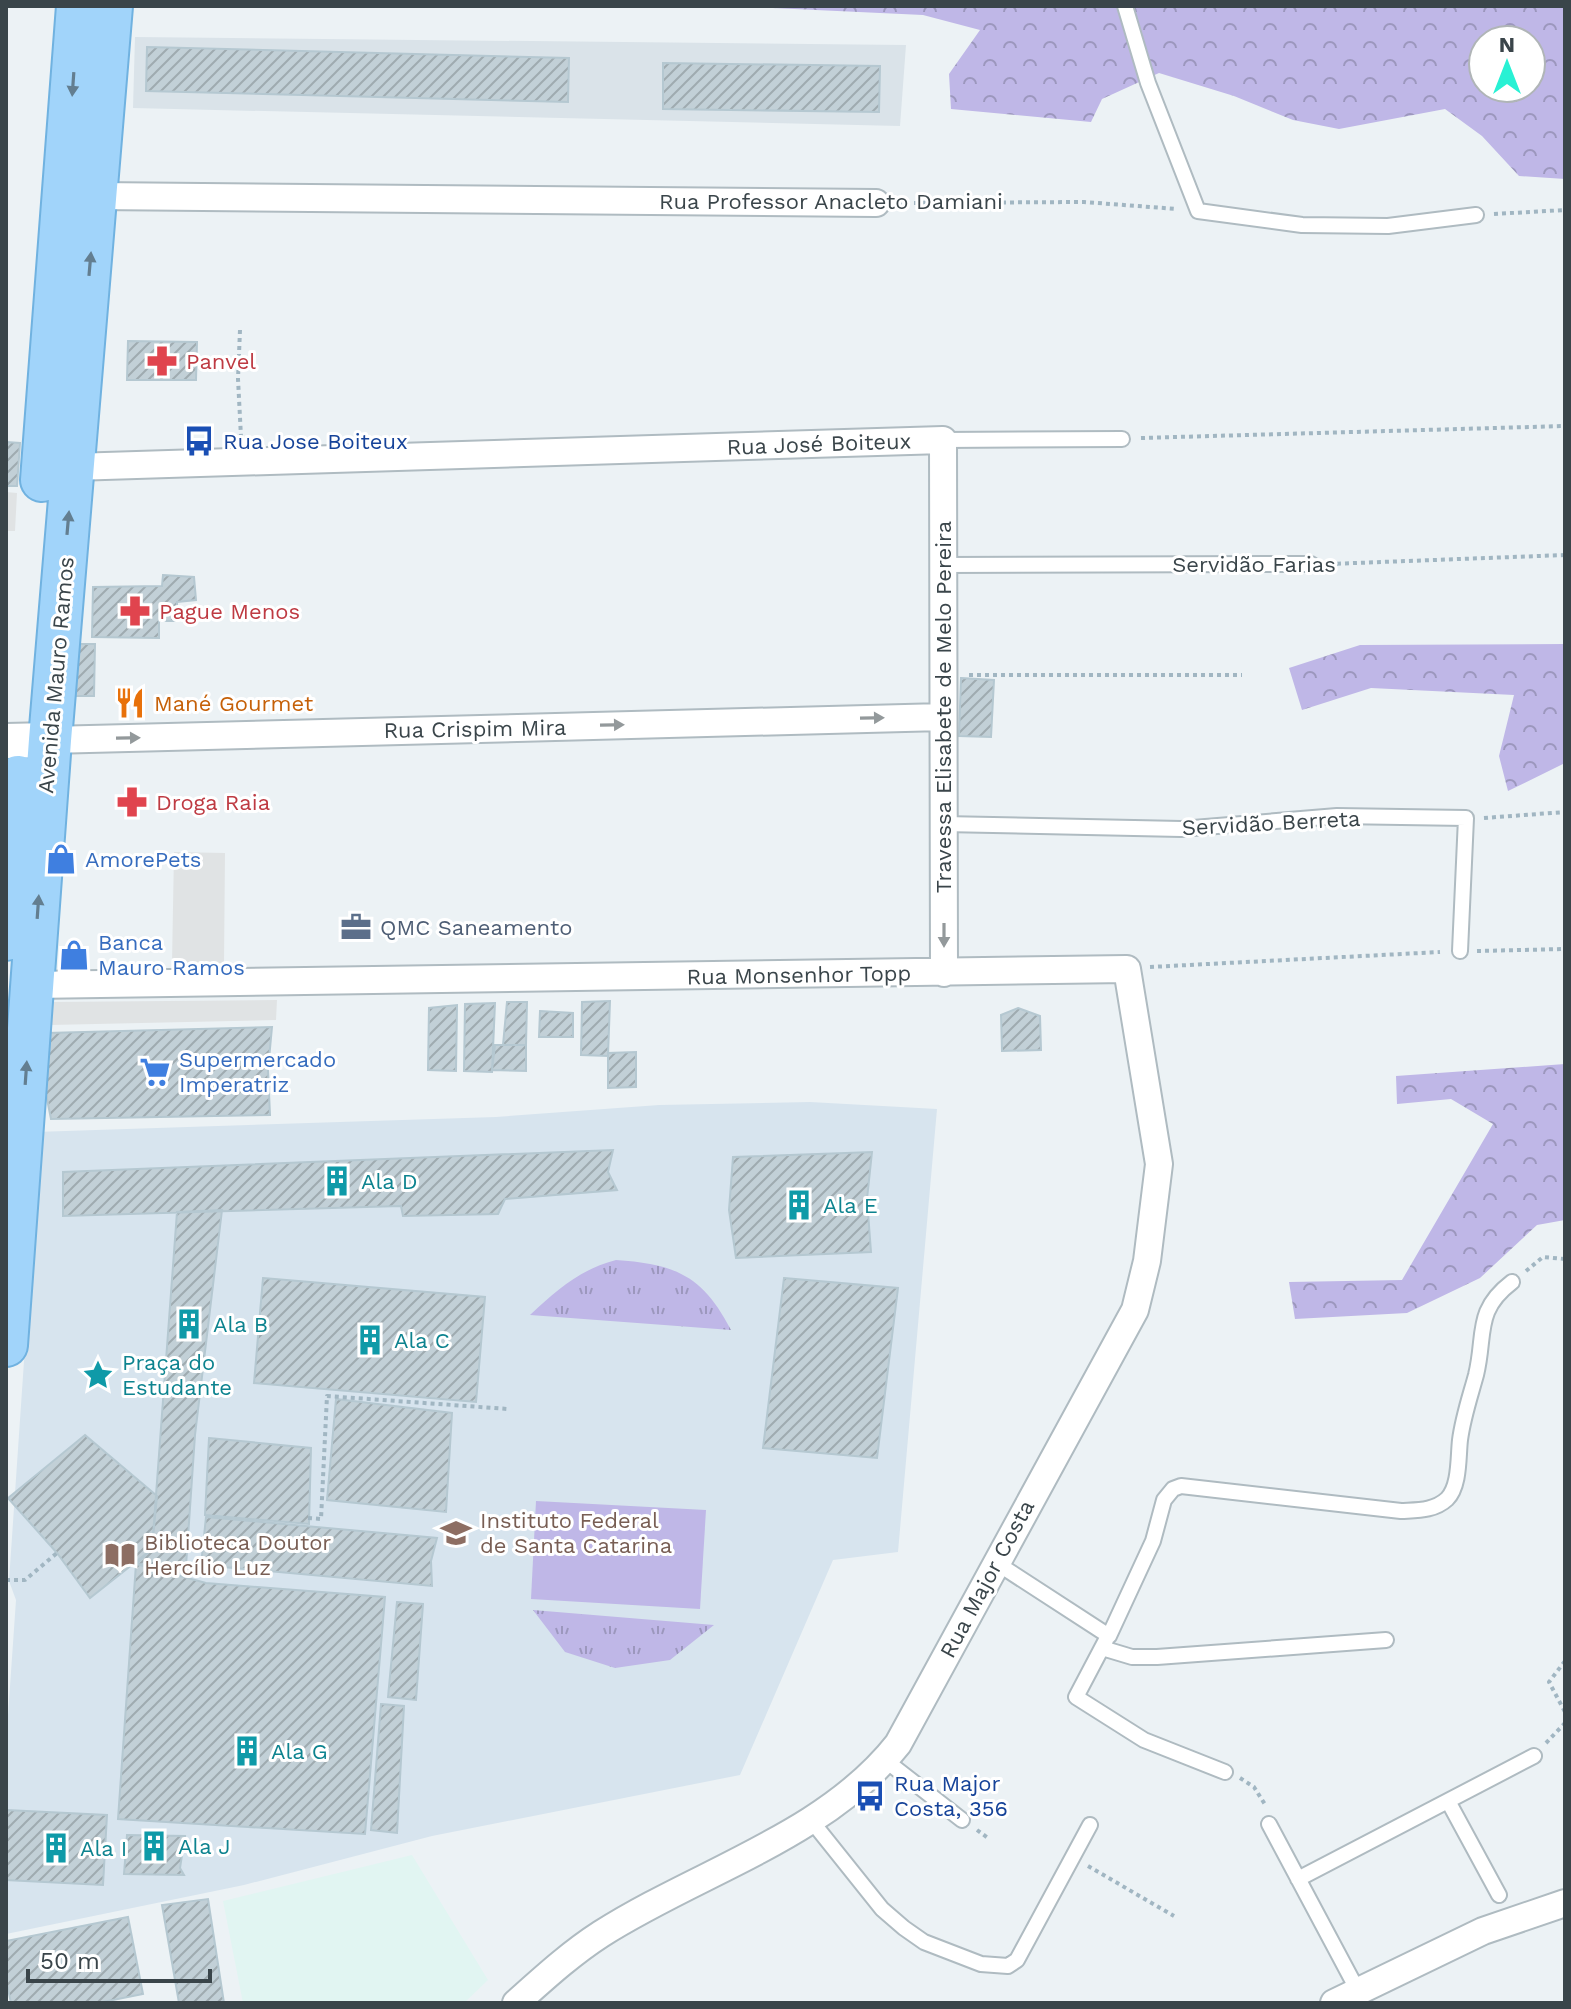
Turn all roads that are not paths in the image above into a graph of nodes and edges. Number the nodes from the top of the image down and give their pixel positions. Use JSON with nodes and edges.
{"nodes":[{"id":1,"x":78,"y":6,"type":"edge"},
{"id":2,"x":111,"y":6,"type":"edge"},
{"id":3,"x":1125,"y":6,"type":"edge"},
{"id":4,"x":96,"y":196,"type":"junction"},
{"id":5,"x":876,"y":203,"type":"road end"},
{"id":6,"x":1476,"y":215,"type":"road end"},
{"id":7,"x":1122,"y":439,"type":"road end"},
{"id":8,"x":943,"y":440,"type":"junction"},
{"id":9,"x":73,"y":467,"type":"junction"},
{"id":10,"x":1311,"y":564,"type":"road end"},
{"id":11,"x":943,"y":565,"type":"junction"},
{"id":12,"x":943,"y":717,"type":"junction"},
{"id":13,"x":26,"y":740,"type":"edge"},
{"id":14,"x":30,"y":811,"type":"junction"},
{"id":15,"x":943,"y":824,"type":"junction"},
{"id":16,"x":6,"y":939,"type":"edge"},
{"id":17,"x":1460,"y":951,"type":"road end"},
{"id":18,"x":1127,"y":969,"type":"joint"},
{"id":19,"x":944,"y":973,"type":"junction"},
{"id":20,"x":32,"y":985,"type":"junction"},
{"id":21,"x":1512,"y":1282,"type":"road end"},
{"id":22,"x":6,"y":1345,"type":"edge"},
{"id":23,"x":995,"y":1562,"type":"junction"},
{"id":24,"x":1386,"y":1640,"type":"dead end"},
{"id":25,"x":1105,"y":1642,"type":"junction"},
{"id":26,"x":1534,"y":1756,"type":"road end"},
{"id":27,"x":885,"y":1760,"type":"junction"},
{"id":28,"x":1225,"y":1772,"type":"road end"},
{"id":29,"x":1448,"y":1801,"type":"junction"},
{"id":30,"x":810,"y":1819,"type":"junction"},
{"id":31,"x":962,"y":1820,"type":"dead end"},
{"id":32,"x":1269,"y":1824,"type":"road end"},
{"id":33,"x":1090,"y":1825,"type":"dead end"},
{"id":34,"x":1298,"y":1879,"type":"junction"},
{"id":35,"x":1499,"y":1895,"type":"dead end"},
{"id":36,"x":1565,"y":1903,"type":"edge"},
{"id":37,"x":1358,"y":1991,"type":"junction"},
{"id":38,"x":516,"y":2003,"type":"edge"},
{"id":39,"x":1334,"y":2003,"type":"edge"}],
"edges":[{"from":1,"to":13,"type":"main road","name":"Avenida Mauro Ramos","one_way":true},
{"from":2,"to":4,"type":"main road","name":"Avenida Mauro Ramos"},
{"from":3,"to":6,"type":"lane"},
{"from":4,"to":5,"type":"street","name":"Rua Professor Anacleto Damiani"},
{"from":9,"to":4,"type":"main road","name":"Avenida Mauro Ramos","one_way":true},
{"from":7,"to":8,"type":"lane","name":"Rua José Boiteux"},
{"from":8,"to":9,"type":"street","name":"Rua José Boiteux"},
{"from":8,"to":11,"type":"street","name":"Travessa Elisabete de Melo Pereira"},
{"from":13,"to":9,"type":"main road","name":"Avenida Mauro Ramos","one_way":true},
{"from":10,"to":11,"type":"lane","name":"Servidão Farias"},
{"from":11,"to":12,"type":"street","name":"Travessa Elisabete de Melo Pereira"},
{"from":13,"to":12,"type":"street","name":"Rua Crispim Mira","one_way":true},
{"from":12,"to":15,"type":"street","name":"Travessa Elisabete de Melo Pereira"},
{"from":13,"to":14,"type":"main road","name":"Avenida Mauro Ramos"},
{"from":14,"to":16,"type":"main road","name":"Avenida Mauro Ramos"},
{"from":20,"to":14,"type":"main road","name":"Avenida Mauro Ramos","one_way":true},
{"from":15,"to":17,"type":"lane","name":"Servidão Berreta"},
{"from":15,"to":19,"type":"street","name":"Travessa Elisabete de Melo Pereira","one_way":true},
{"from":18,"to":19,"type":"street","name":"Rua Monsenhor Topp"},
{"from":18,"to":23,"type":"street","name":"Rua Major Costa"},
{"from":19,"to":20,"type":"street","name":"Rua Monsenhor Topp"},
{"from":22,"to":20,"type":"main road","name":"Avenida Mauro Ramos","one_way":true},
{"from":21,"to":25,"type":"lane"},
{"from":23,"to":25,"type":"lane"},
{"from":23,"to":27,"type":"street","name":"Rua Major Costa"},
{"from":24,"to":25,"type":"lane"},
{"from":25,"to":28,"type":"lane"},
{"from":26,"to":29,"type":"lane"},
{"from":27,"to":30,"type":"street","name":"Rua Major Costa"},
{"from":27,"to":31,"type":"lane"},
{"from":29,"to":34,"type":"lane"},
{"from":29,"to":35,"type":"lane"},
{"from":30,"to":33,"type":"lane"},
{"from":30,"to":38,"type":"street","name":"Rua Major Costa"},
{"from":32,"to":34,"type":"lane"},
{"from":34,"to":37,"type":"lane"},
{"from":36,"to":37,"type":"street"},
{"from":37,"to":39,"type":"street"}]}
